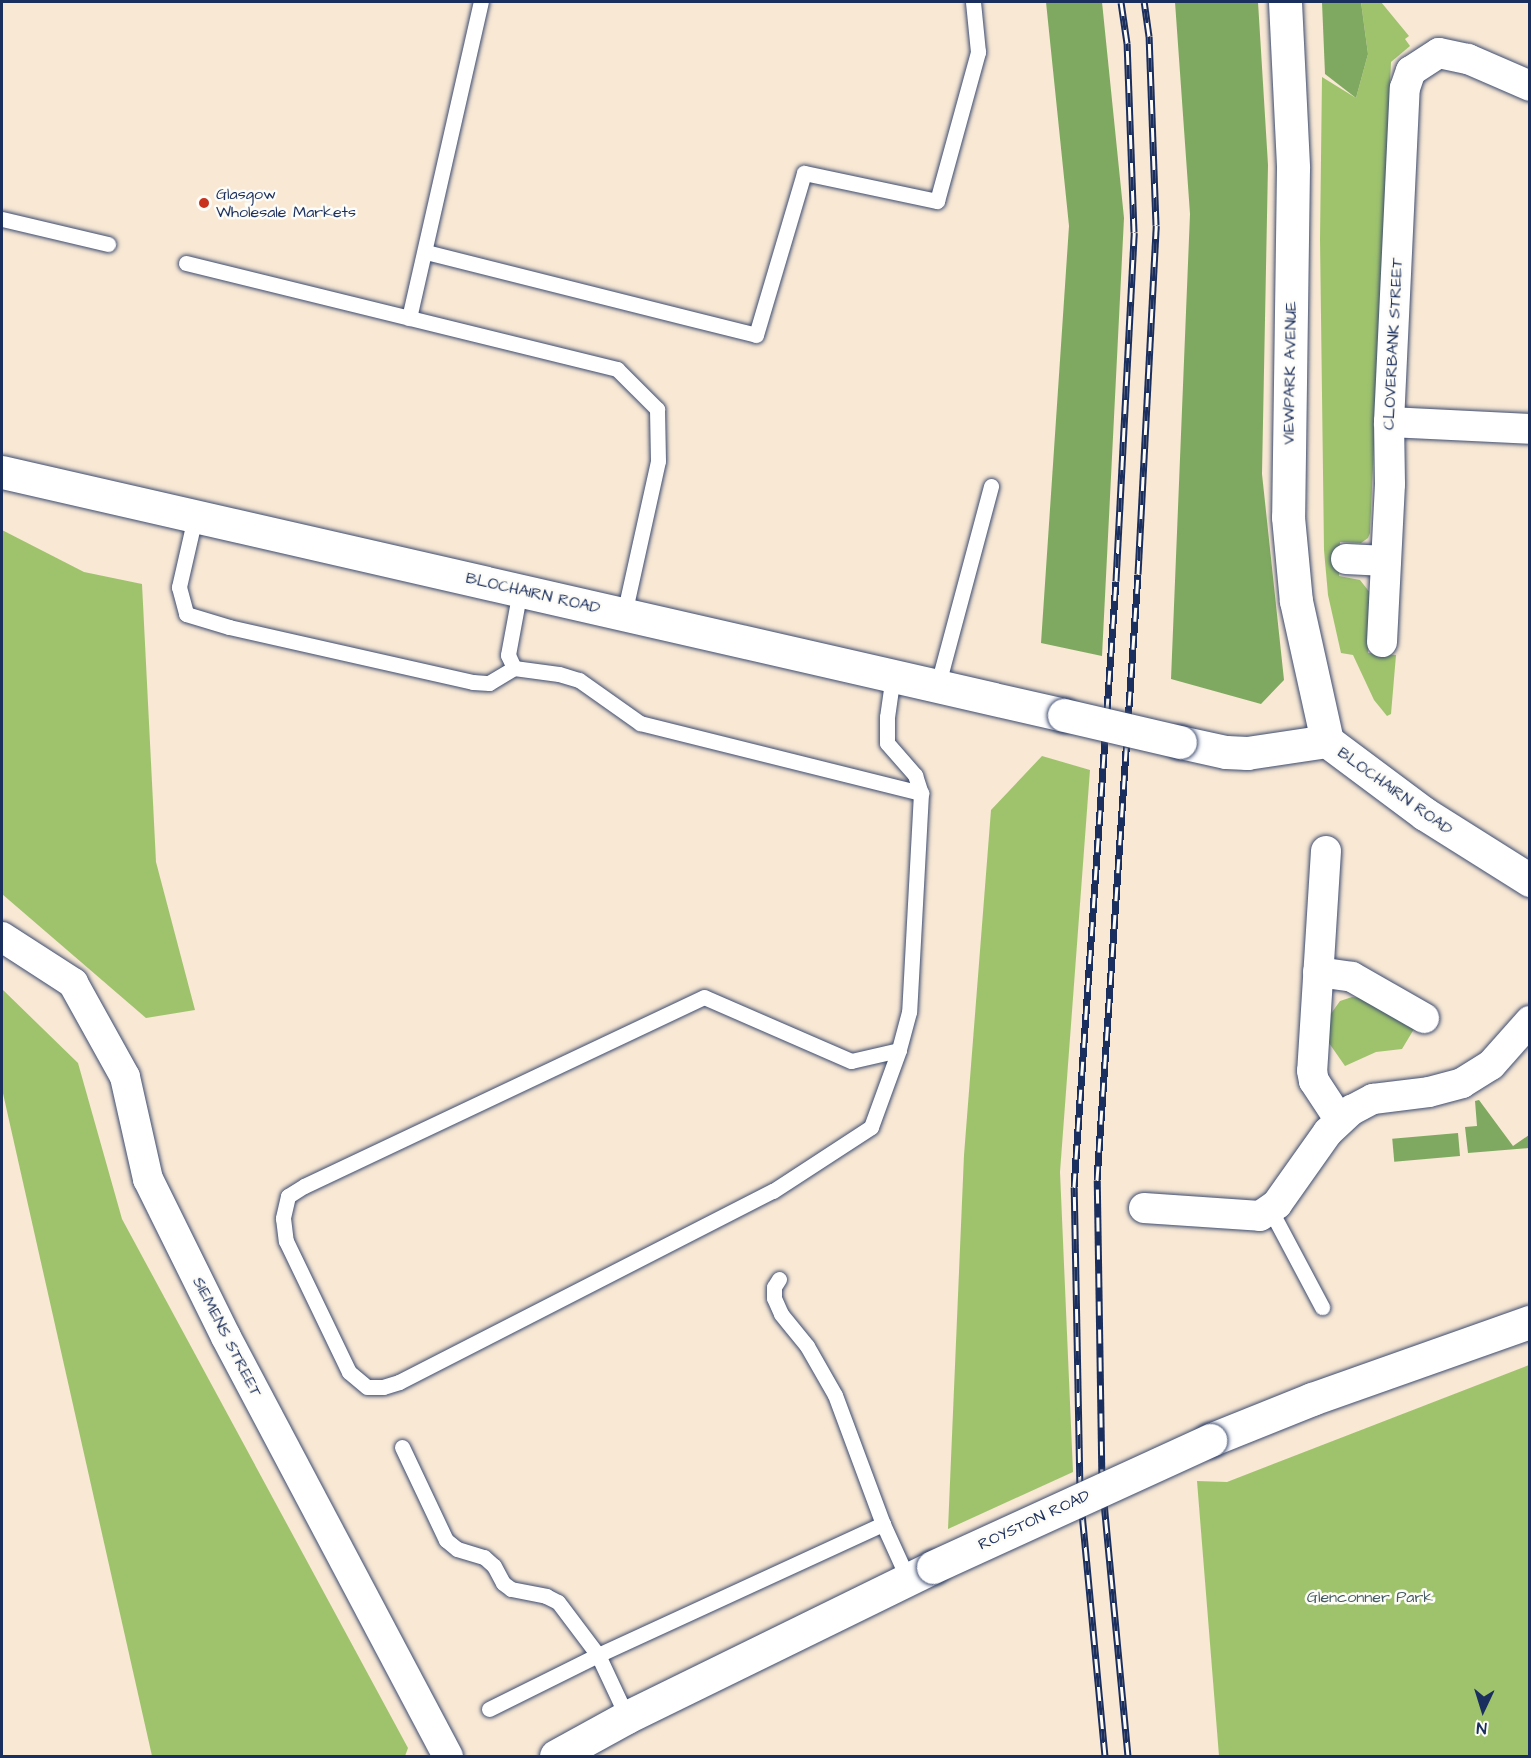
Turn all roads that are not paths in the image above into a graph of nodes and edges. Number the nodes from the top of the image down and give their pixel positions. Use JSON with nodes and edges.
{"nodes":[{"id":1,"x":481,"y":2,"type":"edge"},
{"id":2,"x":973,"y":2,"type":"edge"},
{"id":3,"x":1285,"y":2,"type":"edge"},
{"id":4,"x":1530,"y":86,"type":"edge"},
{"id":5,"x":2,"y":219,"type":"edge"},
{"id":6,"x":108,"y":244,"type":"dead end"},
{"id":7,"x":426,"y":252,"type":"junction"},
{"id":8,"x":186,"y":263,"type":"dead end"},
{"id":9,"x":409,"y":318,"type":"junction"},
{"id":10,"x":1389,"y":422,"type":"junction"},
{"id":11,"x":1530,"y":429,"type":"edge"},
{"id":12,"x":2,"y":472,"type":"edge"},
{"id":13,"x":991,"y":486,"type":"dead end"},
{"id":14,"x":195,"y":517,"type":"junction"},
{"id":15,"x":1346,"y":559,"type":"dead end"},
{"id":16,"x":1386,"y":561,"type":"junction"},
{"id":17,"x":520,"y":590,"type":"junction"},
{"id":18,"x":624,"y":614,"type":"junction"},
{"id":19,"x":1382,"y":642,"type":"dead end"},
{"id":20,"x":514,"y":668,"type":"junction"},
{"id":21,"x":894,"y":675,"type":"junction"},
{"id":22,"x":938,"y":684,"type":"junction"},
{"id":23,"x":1327,"y":741,"type":"junction"},
{"id":24,"x":921,"y":793,"type":"junction"},
{"id":25,"x":1326,"y":851,"type":"dead end"},
{"id":26,"x":1530,"y":880,"type":"edge"},
{"id":27,"x":2,"y":937,"type":"edge"},
{"id":28,"x":1318,"y":972,"type":"junction"},
{"id":29,"x":1424,"y":1018,"type":"dead end"},
{"id":30,"x":1530,"y":1021,"type":"edge"},
{"id":31,"x":899,"y":1050,"type":"junction"},
{"id":32,"x":1339,"y":1119,"type":"junction"},
{"id":33,"x":1144,"y":1208,"type":"dead end"},
{"id":34,"x":1271,"y":1210,"type":"junction"},
{"id":35,"x":779,"y":1279,"type":"dead end"},
{"id":36,"x":1322,"y":1307,"type":"dead end"},
{"id":37,"x":1530,"y":1322,"type":"edge"},
{"id":38,"x":402,"y":1447,"type":"dead end"},
{"id":39,"x":883,"y":1524,"type":"junction"},
{"id":40,"x":920,"y":1573,"type":"junction"},
{"id":41,"x":598,"y":1655,"type":"junction"},
{"id":42,"x":489,"y":1709,"type":"dead end"},
{"id":43,"x":627,"y":1717,"type":"junction"},
{"id":44,"x":448,"y":1756,"type":"edge"},
{"id":45,"x":556,"y":1756,"type":"edge"}],
"edges":[{"from":1,"to":7,"type":"lane"},
{"from":2,"to":7,"type":"lane"},
{"from":3,"to":23,"type":"street","name":"VIEWPARK AVENUE"},
{"from":4,"to":10,"type":"street","name":"CLOVERBANK STREET"},
{"from":5,"to":6,"type":"lane"},
{"from":7,"to":9,"type":"lane"},
{"from":8,"to":9,"type":"lane"},
{"from":9,"to":18,"type":"lane"},
{"from":10,"to":11,"type":"street"},
{"from":10,"to":16,"type":"street","name":"CLOVERBANK STREET"},
{"from":12,"to":14,"type":"street","name":"BLOCHAIRN ROAD"},
{"from":13,"to":22,"type":"lane"},
{"from":14,"to":17,"type":"street","name":"BLOCHAIRN ROAD"},
{"from":14,"to":20,"type":"lane"},
{"from":15,"to":16,"type":"street"},
{"from":16,"to":19,"type":"street","name":"CLOVERBANK STREET"},
{"from":17,"to":18,"type":"street","name":"BLOCHAIRN ROAD"},
{"from":17,"to":20,"type":"lane"},
{"from":18,"to":21,"type":"street","name":"BLOCHAIRN ROAD"},
{"from":20,"to":24,"type":"lane"},
{"from":21,"to":22,"type":"street","name":"BLOCHAIRN ROAD"},
{"from":21,"to":24,"type":"lane"},
{"from":22,"to":23,"type":"street","name":"BLOCHAIRN ROAD","bridge":true},
{"from":23,"to":26,"type":"street","name":"BLOCHAIRN ROAD"},
{"from":24,"to":31,"type":"lane"},
{"from":25,"to":28,"type":"street"},
{"from":27,"to":44,"type":"street","name":"SIEMENS STREET"},
{"from":28,"to":29,"type":"street"},
{"from":28,"to":32,"type":"street"},
{"from":30,"to":32,"type":"street"},
{"from":31,"to":31,"type":"lane"},
{"from":32,"to":34,"type":"street"},
{"from":33,"to":34,"type":"street"},
{"from":34,"to":36,"type":"lane"},
{"from":35,"to":39,"type":"lane"},
{"from":37,"to":40,"type":"street","name":"ROYSTON ROAD","bridge":true},
{"from":38,"to":41,"type":"lane"},
{"from":39,"to":40,"type":"lane"},
{"from":39,"to":41,"type":"lane"},
{"from":40,"to":43,"type":"street","name":"ROYSTON ROAD"},
{"from":41,"to":42,"type":"lane"},
{"from":41,"to":43,"type":"lane"},
{"from":43,"to":45,"type":"street","name":"ROYSTON ROAD"}]}
